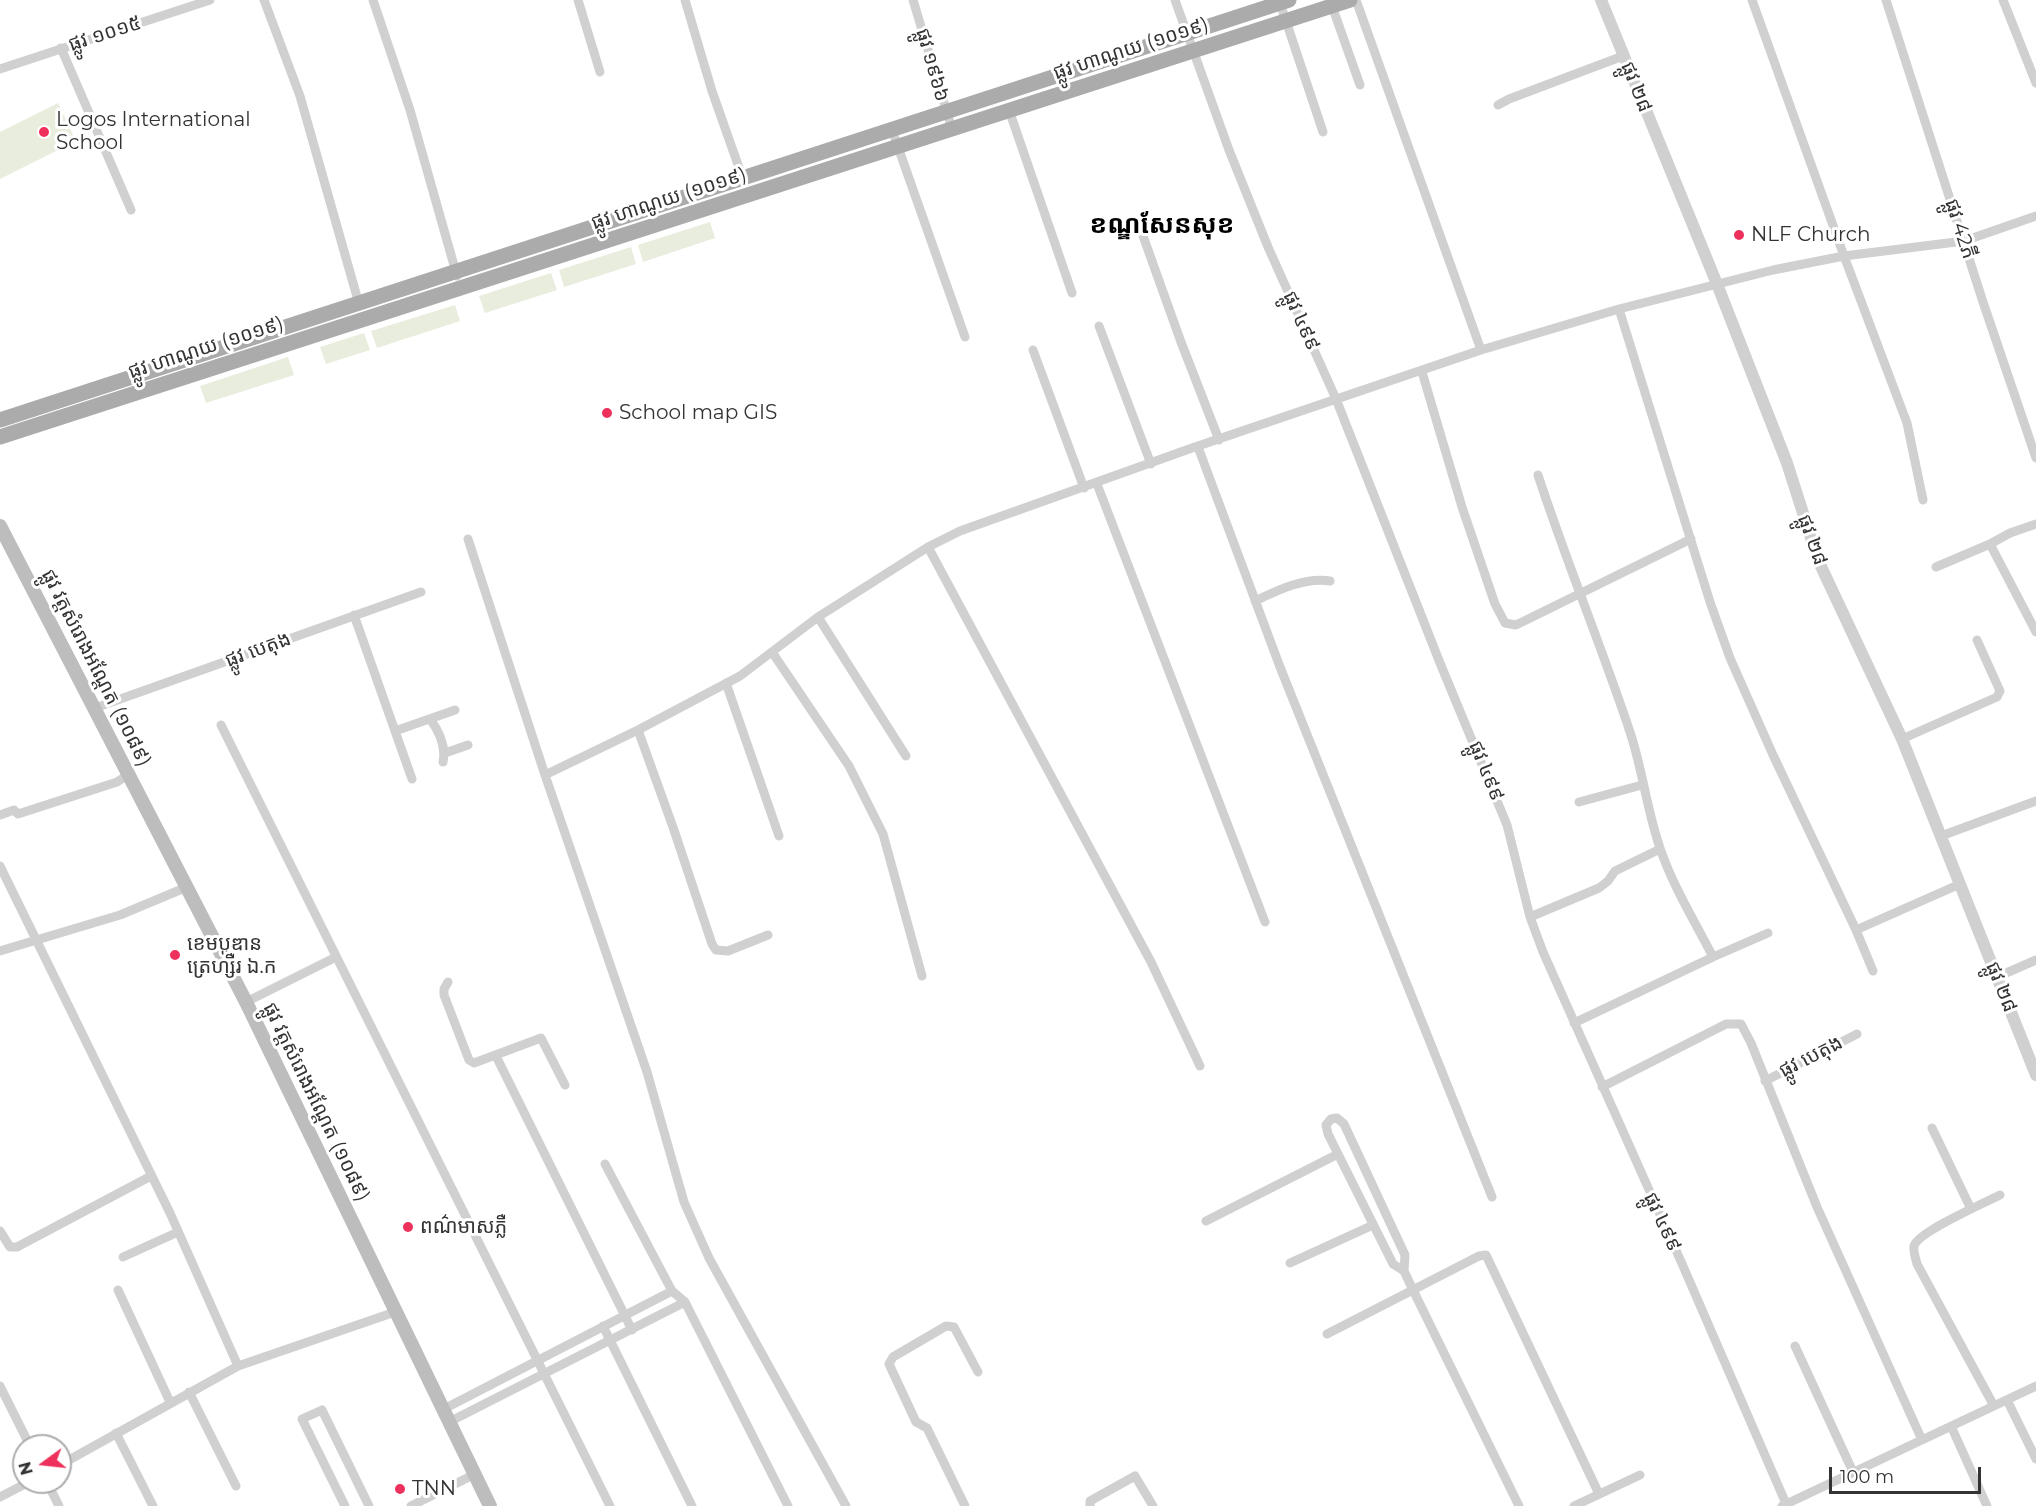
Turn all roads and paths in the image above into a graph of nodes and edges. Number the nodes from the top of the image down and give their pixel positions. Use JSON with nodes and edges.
{"nodes":[{"id":1,"x":210,"y":0,"type":"edge"},
{"id":2,"x":264,"y":0,"type":"edge"},
{"id":3,"x":373,"y":0,"type":"edge"},
{"id":4,"x":578,"y":0,"type":"edge"},
{"id":5,"x":685,"y":0,"type":"edge"},
{"id":6,"x":913,"y":0,"type":"edge"},
{"id":7,"x":1175,"y":0,"type":"edge"},
{"id":8,"x":1350,"y":0,"type":"edge"},
{"id":9,"x":1356,"y":0,"type":"edge"},
{"id":10,"x":1601,"y":0,"type":"edge"},
{"id":11,"x":1752,"y":0,"type":"edge"},
{"id":12,"x":1886,"y":0,"type":"edge"},
{"id":13,"x":2003,"y":0,"type":"edge"},
{"id":14,"x":1287,"y":1,"type":"edge"},
{"id":15,"x":1332,"y":6,"type":"junction"},
{"id":16,"x":1292,"y":19,"type":"junction"},
{"id":17,"x":1186,"y":34,"type":"junction"},
{"id":18,"x":61,"y":48,"type":"junction"},
{"id":19,"x":1193,"y":51,"type":"junction"},
{"id":20,"x":1623,"y":56,"type":"junction"},
{"id":21,"x":0,"y":69,"type":"edge"},
{"id":22,"x":600,"y":72,"type":"dead end"},
{"id":23,"x":2036,"y":83,"type":"edge"},
{"id":24,"x":1360,"y":86,"type":"dead end"},
{"id":25,"x":1498,"y":105,"type":"dead end"},
{"id":26,"x":1009,"y":110,"type":"junction"},
{"id":27,"x":946,"y":113,"type":"junction"},
{"id":28,"x":952,"y":129,"type":"junction"},
{"id":29,"x":892,"y":130,"type":"junction"},
{"id":30,"x":1323,"y":132,"type":"dead end"},
{"id":31,"x":897,"y":147,"type":"junction"},
{"id":32,"x":743,"y":179,"type":"junction"},
{"id":33,"x":131,"y":210,"type":"dead end"},
{"id":34,"x":2036,"y":216,"type":"edge"},
{"id":35,"x":1138,"y":222,"type":"dead end"},
{"id":36,"x":1964,"y":241,"type":"junction"},
{"id":37,"x":1844,"y":256,"type":"junction"},
{"id":38,"x":455,"y":272,"type":"junction"},
{"id":39,"x":1717,"y":284,"type":"junction"},
{"id":40,"x":462,"y":287,"type":"junction"},
{"id":41,"x":1071,"y":293,"type":"dead end"},
{"id":42,"x":359,"y":304,"type":"junction"},
{"id":43,"x":1619,"y":309,"type":"junction"},
{"id":44,"x":1099,"y":326,"type":"dead end"},
{"id":45,"x":965,"y":337,"type":"dead end"},
{"id":46,"x":1032,"y":350,"type":"dead end"},
{"id":47,"x":1481,"y":350,"type":"junction"},
{"id":48,"x":1422,"y":372,"type":"junction"},
{"id":49,"x":1336,"y":399,"type":"junction"},
{"id":50,"x":0,"y":420,"type":"edge"},
{"id":51,"x":0,"y":437,"type":"edge"},
{"id":52,"x":1219,"y":440,"type":"junction"},
{"id":53,"x":1198,"y":447,"type":"junction"},
{"id":54,"x":2036,"y":458,"type":"edge"},
{"id":55,"x":1151,"y":464,"type":"junction"},
{"id":56,"x":1538,"y":475,"type":"dead end"},
{"id":57,"x":1097,"y":484,"type":"junction"},
{"id":58,"x":1084,"y":488,"type":"junction"},
{"id":59,"x":1923,"y":500,"type":"dead end"},
{"id":60,"x":2036,"y":524,"type":"edge"},
{"id":61,"x":0,"y":526,"type":"edge"},
{"id":62,"x":468,"y":539,"type":"dead end"},
{"id":63,"x":1691,"y":539,"type":"junction"},
{"id":64,"x":1990,"y":544,"type":"junction"},
{"id":65,"x":928,"y":547,"type":"junction"},
{"id":66,"x":1936,"y":567,"type":"dead end"},
{"id":67,"x":1330,"y":581,"type":"dead end"},
{"id":68,"x":421,"y":592,"type":"dead end"},
{"id":69,"x":1580,"y":594,"type":"junction"},
{"id":70,"x":1255,"y":601,"type":"junction"},
{"id":71,"x":354,"y":615,"type":"junction"},
{"id":72,"x":818,"y":617,"type":"junction"},
{"id":73,"x":2036,"y":632,"type":"edge"},
{"id":74,"x":1977,"y":640,"type":"dead end"},
{"id":75,"x":772,"y":652,"type":"junction"},
{"id":76,"x":726,"y":683,"type":"junction"},
{"id":77,"x":95,"y":708,"type":"junction"},
{"id":78,"x":455,"y":710,"type":"dead end"},
{"id":79,"x":430,"y":719,"type":"junction"},
{"id":80,"x":221,"y":725,"type":"dead end"},
{"id":81,"x":638,"y":730,"type":"junction"},
{"id":82,"x":395,"y":731,"type":"junction"},
{"id":83,"x":1902,"y":739,"type":"junction"},
{"id":84,"x":468,"y":746,"type":"dead end"},
{"id":85,"x":906,"y":756,"type":"dead end"},
{"id":86,"x":129,"y":774,"type":"junction"},
{"id":87,"x":545,"y":775,"type":"junction"},
{"id":88,"x":412,"y":779,"type":"dead end"},
{"id":89,"x":1642,"y":785,"type":"junction"},
{"id":90,"x":2036,"y":801,"type":"edge"},
{"id":91,"x":1578,"y":802,"type":"dead end"},
{"id":92,"x":0,"y":815,"type":"edge"},
{"id":93,"x":779,"y":836,"type":"dead end"},
{"id":94,"x":1941,"y":836,"type":"junction"},
{"id":95,"x":1660,"y":849,"type":"junction"},
{"id":96,"x":0,"y":866,"type":"edge"},
{"id":97,"x":1960,"y":884,"type":"junction"},
{"id":98,"x":187,"y":887,"type":"junction"},
{"id":99,"x":1530,"y":917,"type":"junction"},
{"id":100,"x":1265,"y":922,"type":"dead end"},
{"id":101,"x":1856,"y":930,"type":"junction"},
{"id":102,"x":1768,"y":933,"type":"dead end"},
{"id":103,"x":768,"y":935,"type":"dead end"},
{"id":104,"x":35,"y":940,"type":"junction"},
{"id":105,"x":0,"y":951,"type":"edge"},
{"id":106,"x":336,"y":957,"type":"junction"},
{"id":107,"x":1713,"y":957,"type":"junction"},
{"id":108,"x":2036,"y":960,"type":"edge"},
{"id":109,"x":1873,"y":971,"type":"dead end"},
{"id":110,"x":922,"y":976,"type":"dead end"},
{"id":111,"x":1997,"y":977,"type":"junction"},
{"id":112,"x":448,"y":981,"type":"dead end"},
{"id":113,"x":246,"y":1002,"type":"junction"},
{"id":114,"x":1574,"y":1023,"type":"junction"},
{"id":115,"x":1857,"y":1034,"type":"dead end"},
{"id":116,"x":496,"y":1056,"type":"junction"},
{"id":117,"x":1200,"y":1066,"type":"dead end"},
{"id":118,"x":2036,"y":1075,"type":"edge"},
{"id":119,"x":1765,"y":1081,"type":"junction"},
{"id":120,"x":565,"y":1085,"type":"dead end"},
{"id":121,"x":1602,"y":1087,"type":"junction"},
{"id":122,"x":1932,"y":1128,"type":"dead end"},
{"id":123,"x":1338,"y":1154,"type":"junction"},
{"id":124,"x":605,"y":1164,"type":"dead end"},
{"id":125,"x":151,"y":1176,"type":"junction"},
{"id":126,"x":2000,"y":1195,"type":"dead end"},
{"id":127,"x":1492,"y":1197,"type":"dead end"},
{"id":128,"x":1971,"y":1209,"type":"junction"},
{"id":129,"x":1206,"y":1221,"type":"dead end"},
{"id":130,"x":1373,"y":1225,"type":"junction"},
{"id":131,"x":0,"y":1232,"type":"edge"},
{"id":132,"x":178,"y":1232,"type":"junction"},
{"id":133,"x":123,"y":1257,"type":"dead end"},
{"id":134,"x":1290,"y":1263,"type":"dead end"},
{"id":135,"x":1404,"y":1270,"type":"junction"},
{"id":136,"x":118,"y":1290,"type":"dead end"},
{"id":137,"x":1413,"y":1290,"type":"junction"},
{"id":138,"x":672,"y":1291,"type":"junction"},
{"id":139,"x":685,"y":1302,"type":"junction"},
{"id":140,"x":395,"y":1312,"type":"junction"},
{"id":141,"x":624,"y":1315,"type":"junction"},
{"id":142,"x":603,"y":1326,"type":"junction"},
{"id":143,"x":632,"y":1330,"type":"junction"},
{"id":144,"x":1327,"y":1334,"type":"dead end"},
{"id":145,"x":611,"y":1341,"type":"junction"},
{"id":146,"x":1796,"y":1346,"type":"dead end"},
{"id":147,"x":537,"y":1360,"type":"junction"},
{"id":148,"x":238,"y":1366,"type":"junction"},
{"id":149,"x":978,"y":1372,"type":"dead end"},
{"id":150,"x":544,"y":1374,"type":"junction"},
{"id":151,"x":0,"y":1386,"type":"edge"},
{"id":152,"x":2036,"y":1386,"type":"edge"},
{"id":153,"x":189,"y":1392,"type":"junction"},
{"id":154,"x":2007,"y":1400,"type":"junction"},
{"id":155,"x":170,"y":1402,"type":"junction"},
{"id":156,"x":1994,"y":1406,"type":"junction"},
{"id":157,"x":446,"y":1416,"type":"junction"},
{"id":158,"x":1951,"y":1426,"type":"junction"},
{"id":159,"x":116,"y":1433,"type":"junction"},
{"id":160,"x":24,"y":1434,"type":"edge"},
{"id":161,"x":1922,"y":1440,"type":"junction"},
{"id":162,"x":72,"y":1458,"type":"edge"},
{"id":163,"x":2036,"y":1459,"type":"edge"},
{"id":164,"x":1853,"y":1472,"type":"junction"},
{"id":165,"x":475,"y":1474,"type":"junction"},
{"id":166,"x":1640,"y":1475,"type":"dead end"},
{"id":167,"x":236,"y":1486,"type":"dead end"},
{"id":168,"x":1599,"y":1494,"type":"junction"},
{"id":169,"x":1785,"y":1505,"type":"edge"},
{"id":170,"x":153,"y":1506,"type":"edge"},
{"id":171,"x":345,"y":1506,"type":"edge"},
{"id":172,"x":369,"y":1506,"type":"edge"},
{"id":173,"x":411,"y":1506,"type":"edge"},
{"id":174,"x":490,"y":1506,"type":"edge"},
{"id":175,"x":610,"y":1506,"type":"edge"},
{"id":176,"x":692,"y":1506,"type":"edge"},
{"id":177,"x":788,"y":1506,"type":"edge"},
{"id":178,"x":846,"y":1506,"type":"edge"},
{"id":179,"x":965,"y":1506,"type":"edge"},
{"id":180,"x":1090,"y":1506,"type":"edge"},
{"id":181,"x":1153,"y":1506,"type":"edge"},
{"id":182,"x":1519,"y":1506,"type":"edge"},
{"id":183,"x":1574,"y":1506,"type":"edge"},
{"id":184,"x":1987,"y":1506,"type":"edge"}],
"edges":[{"from":1,"to":18,"type":"street","name":"ផ្លូវ ១០១៥"},
{"from":2,"to":42,"type":"street"},
{"from":3,"to":38,"type":"street"},
{"from":4,"to":22,"type":"street"},
{"from":5,"to":32,"type":"street"},
{"from":6,"to":27,"type":"street","name":"ផ្លូវ ១៩៦៦"},
{"from":7,"to":17,"type":"street","name":"ផ្លូវ ៤៩៩"},
{"from":8,"to":15,"type":"main road","name":"ផ្លូវ ហាណូយ (១០១៩)"},
{"from":9,"to":47,"type":"street"},
{"from":10,"to":20,"type":"street","name":"ផ្លូវ ២៨"},
{"from":11,"to":37,"type":"street"},
{"from":12,"to":36,"type":"street","name":"ផ្លូវ 42ភី"},
{"from":13,"to":23,"type":"street"},
{"from":14,"to":16,"type":"street"},
{"from":14,"to":16,"type":"street"},
{"from":14,"to":17,"type":"main road","name":"ផ្លូវ ហាណូយ (១០១៩)"},
{"from":15,"to":16,"type":"main road","name":"ផ្លូវ ហាណូយ (១០១៩)"},
{"from":15,"to":24,"type":"street"},
{"from":16,"to":19,"type":"main road","name":"ផ្លូវ ហាណូយ (១០១៩)"},
{"from":16,"to":30,"type":"street"},
{"from":17,"to":19,"type":"street","name":"ផ្លូវ ៤៩៩"},
{"from":17,"to":27,"type":"main road","name":"ផ្លូវ ហាណូយ (១០១៩)"},
{"from":18,"to":21,"type":"street","name":"ផ្លូវ ១០១៥"},
{"from":18,"to":33,"type":"street"},
{"from":19,"to":26,"type":"main road","name":"ផ្លូវ ហាណូយ (១០១៩)"},
{"from":19,"to":49,"type":"street","name":"ផ្លូវ ៤៩៩"},
{"from":20,"to":25,"type":"street"},
{"from":20,"to":39,"type":"street","name":"ផ្លូវ ២៨"},
{"from":26,"to":28,"type":"main road","name":"ផ្លូវ ហាណូយ (១០១៩)"},
{"from":26,"to":41,"type":"street"},
{"from":27,"to":28,"type":"street","name":"ផ្លូវ ១៩៦៦"},
{"from":27,"to":29,"type":"main road","name":"ផ្លូវ ហាណូយ (១០១៩)"},
{"from":28,"to":31,"type":"main road","name":"ផ្លូវ ហាណូយ (១០១៩)"},
{"from":29,"to":31,"type":"street"},
{"from":29,"to":32,"type":"main road","name":"ផ្លូវ ហាណូយ (១០១៩)"},
{"from":31,"to":40,"type":"main road","name":"ផ្លូវ ហាណូយ (១០១៩)"},
{"from":31,"to":45,"type":"street"},
{"from":32,"to":38,"type":"main road","name":"ផ្លូវ ហាណូយ (១០១៩)"},
{"from":34,"to":36,"type":"street"},
{"from":35,"to":52,"type":"street"},
{"from":36,"to":37,"type":"street"},
{"from":36,"to":54,"type":"street","name":"ផ្លូវ 42ភី"},
{"from":37,"to":39,"type":"street"},
{"from":37,"to":59,"type":"street"},
{"from":38,"to":40,"type":"street"},
{"from":38,"to":42,"type":"main road","name":"ផ្លូវ ហាណូយ (១០១៩)"},
{"from":39,"to":43,"type":"street"},
{"from":39,"to":83,"type":"street","name":"ផ្លូវ ២៨"},
{"from":40,"to":51,"type":"main road","name":"ផ្លូវ ហាណូយ (១០១៩)"},
{"from":42,"to":50,"type":"main road","name":"ផ្លូវ ហាណូយ (១០១៩)"},
{"from":43,"to":47,"type":"street"},
{"from":43,"to":63,"type":"street"},
{"from":44,"to":55,"type":"street"},
{"from":46,"to":58,"type":"street"},
{"from":47,"to":48,"type":"street"},
{"from":48,"to":49,"type":"street"},
{"from":48,"to":69,"type":"street"},
{"from":49,"to":52,"type":"street"},
{"from":49,"to":99,"type":"street","name":"ផ្លូវ ៤៩៩"},
{"from":52,"to":53,"type":"street"},
{"from":53,"to":55,"type":"street"},
{"from":53,"to":70,"type":"street"},
{"from":55,"to":57,"type":"street"},
{"from":56,"to":69,"type":"street"},
{"from":57,"to":58,"type":"street"},
{"from":57,"to":100,"type":"street"},
{"from":58,"to":65,"type":"street"},
{"from":60,"to":64,"type":"street"},
{"from":61,"to":77,"type":"main road","name":"ផ្លូវ វត្តសំរោងអណ្ដែត (១០៨៩)"},
{"from":62,"to":87,"type":"street"},
{"from":63,"to":69,"type":"street"},
{"from":63,"to":101,"type":"street"},
{"from":64,"to":66,"type":"street"},
{"from":64,"to":73,"type":"street"},
{"from":65,"to":72,"type":"street"},
{"from":65,"to":117,"type":"street"},
{"from":67,"to":70,"type":"street"},
{"from":68,"to":71,"type":"street","name":"ផ្លូវ បេតុង"},
{"from":69,"to":89,"type":"street"},
{"from":70,"to":127,"type":"street"},
{"from":71,"to":77,"type":"street","name":"ផ្លូវ បេតុង"},
{"from":71,"to":82,"type":"street"},
{"from":72,"to":75,"type":"street"},
{"from":72,"to":85,"type":"street"},
{"from":74,"to":83,"type":"street"},
{"from":75,"to":76,"type":"street"},
{"from":75,"to":110,"type":"street"},
{"from":76,"to":81,"type":"street"},
{"from":76,"to":93,"type":"street"},
{"from":77,"to":86,"type":"main road","name":"ផ្លូវ វត្តសំរោងអណ្ដែត (១០៨៩)"},
{"from":78,"to":79,"type":"street"},
{"from":79,"to":82,"type":"street"},
{"from":79,"to":84,"type":"street"},
{"from":80,"to":106,"type":"street"},
{"from":81,"to":87,"type":"street"},
{"from":81,"to":103,"type":"street"},
{"from":82,"to":88,"type":"street"},
{"from":83,"to":94,"type":"street","name":"ផ្លូវ ២៨"},
{"from":86,"to":92,"type":"street"},
{"from":86,"to":98,"type":"main road","name":"ផ្លូវ វត្តសំរោងអណ្ដែត (១០៨៩)"},
{"from":87,"to":178,"type":"street"},
{"from":89,"to":91,"type":"street"},
{"from":89,"to":95,"type":"street"},
{"from":90,"to":94,"type":"street"},
{"from":94,"to":97,"type":"street","name":"ផ្លូវ ២៨"},
{"from":95,"to":99,"type":"street"},
{"from":95,"to":107,"type":"street"},
{"from":96,"to":104,"type":"street"},
{"from":97,"to":101,"type":"street"},
{"from":97,"to":111,"type":"street","name":"ផ្លូវ ២៨"},
{"from":98,"to":104,"type":"street"},
{"from":98,"to":113,"type":"main road","name":"ផ្លូវ វត្តសំរោងអណ្ដែត (១០៨៩)"},
{"from":99,"to":114,"type":"street","name":"ផ្លូវ ៤៩៩"},
{"from":101,"to":109,"type":"street"},
{"from":102,"to":107,"type":"street"},
{"from":104,"to":105,"type":"street"},
{"from":104,"to":125,"type":"street"},
{"from":106,"to":113,"type":"street"},
{"from":106,"to":147,"type":"street"},
{"from":107,"to":114,"type":"street"},
{"from":108,"to":111,"type":"street"},
{"from":111,"to":118,"type":"street","name":"ផ្លូវ ២៨"},
{"from":112,"to":116,"type":"street"},
{"from":113,"to":140,"type":"main road","name":"ផ្លូវ វត្តសំរោងអណ្ដែត (១០៨៩)"},
{"from":114,"to":121,"type":"street","name":"ផ្លូវ ៤៩៩"},
{"from":115,"to":119,"type":"street","name":"ផ្លូវ បេតុង"},
{"from":116,"to":120,"type":"street"},
{"from":116,"to":141,"type":"street"},
{"from":119,"to":121,"type":"street"},
{"from":119,"to":161,"type":"street"},
{"from":121,"to":169,"type":"street","name":"ផ្លូវ ៤៩៩"},
{"from":122,"to":128,"type":"street"},
{"from":123,"to":129,"type":"street"},
{"from":123,"to":130,"type":"street"},
{"from":123,"to":135,"type":"street"},
{"from":124,"to":138,"type":"street"},
{"from":125,"to":131,"type":"street"},
{"from":125,"to":132,"type":"street"},
{"from":126,"to":128,"type":"street"},
{"from":128,"to":156,"type":"street"},
{"from":130,"to":134,"type":"street"},
{"from":130,"to":135,"type":"street"},
{"from":132,"to":133,"type":"street"},
{"from":132,"to":148,"type":"street"},
{"from":135,"to":137,"type":"street"},
{"from":136,"to":155,"type":"street"},
{"from":137,"to":144,"type":"street"},
{"from":137,"to":168,"type":"street"},
{"from":137,"to":182,"type":"street"},
{"from":138,"to":139,"type":"street"},
{"from":138,"to":141,"type":"street"},
{"from":139,"to":143,"type":"street"},
{"from":139,"to":177,"type":"street"},
{"from":140,"to":148,"type":"street"},
{"from":140,"to":157,"type":"main road","name":"ផ្លូវ វត្តសំរោងអណ្ដែត (១០៨៩)"},
{"from":141,"to":142,"type":"street"},
{"from":141,"to":143,"type":"street"},
{"from":142,"to":145,"type":"street"},
{"from":142,"to":147,"type":"street"},
{"from":143,"to":145,"type":"street"},
{"from":145,"to":150,"type":"street"},
{"from":145,"to":176,"type":"street"},
{"from":146,"to":164,"type":"street"},
{"from":147,"to":150,"type":"street"},
{"from":147,"to":157,"type":"street"},
{"from":148,"to":153,"type":"street"},
{"from":149,"to":179,"type":"street"},
{"from":150,"to":157,"type":"street"},
{"from":150,"to":175,"type":"street"},
{"from":151,"to":160,"type":"street"},
{"from":152,"to":154,"type":"street"},
{"from":153,"to":155,"type":"street"},
{"from":153,"to":167,"type":"street"},
{"from":154,"to":156,"type":"street"},
{"from":154,"to":163,"type":"street"},
{"from":155,"to":159,"type":"street"},
{"from":156,"to":158,"type":"street"},
{"from":157,"to":165,"type":"main road","name":"ផ្លូវ វត្តសំរោងអណ្ដែត (១០៨៩)"},
{"from":158,"to":161,"type":"street"},
{"from":158,"to":184,"type":"street"},
{"from":159,"to":162,"type":"street"},
{"from":159,"to":170,"type":"street"},
{"from":161,"to":164,"type":"street"},
{"from":164,"to":169,"type":"street"},
{"from":165,"to":173,"type":"street"},
{"from":165,"to":174,"type":"main road","name":"ផ្លូវ វត្តសំរោងអណ្ដែត (១០៨៩)"},
{"from":166,"to":168,"type":"street"},
{"from":168,"to":183,"type":"street"},
{"from":171,"to":172,"type":"street"},
{"from":180,"to":181,"type":"street"}]}
